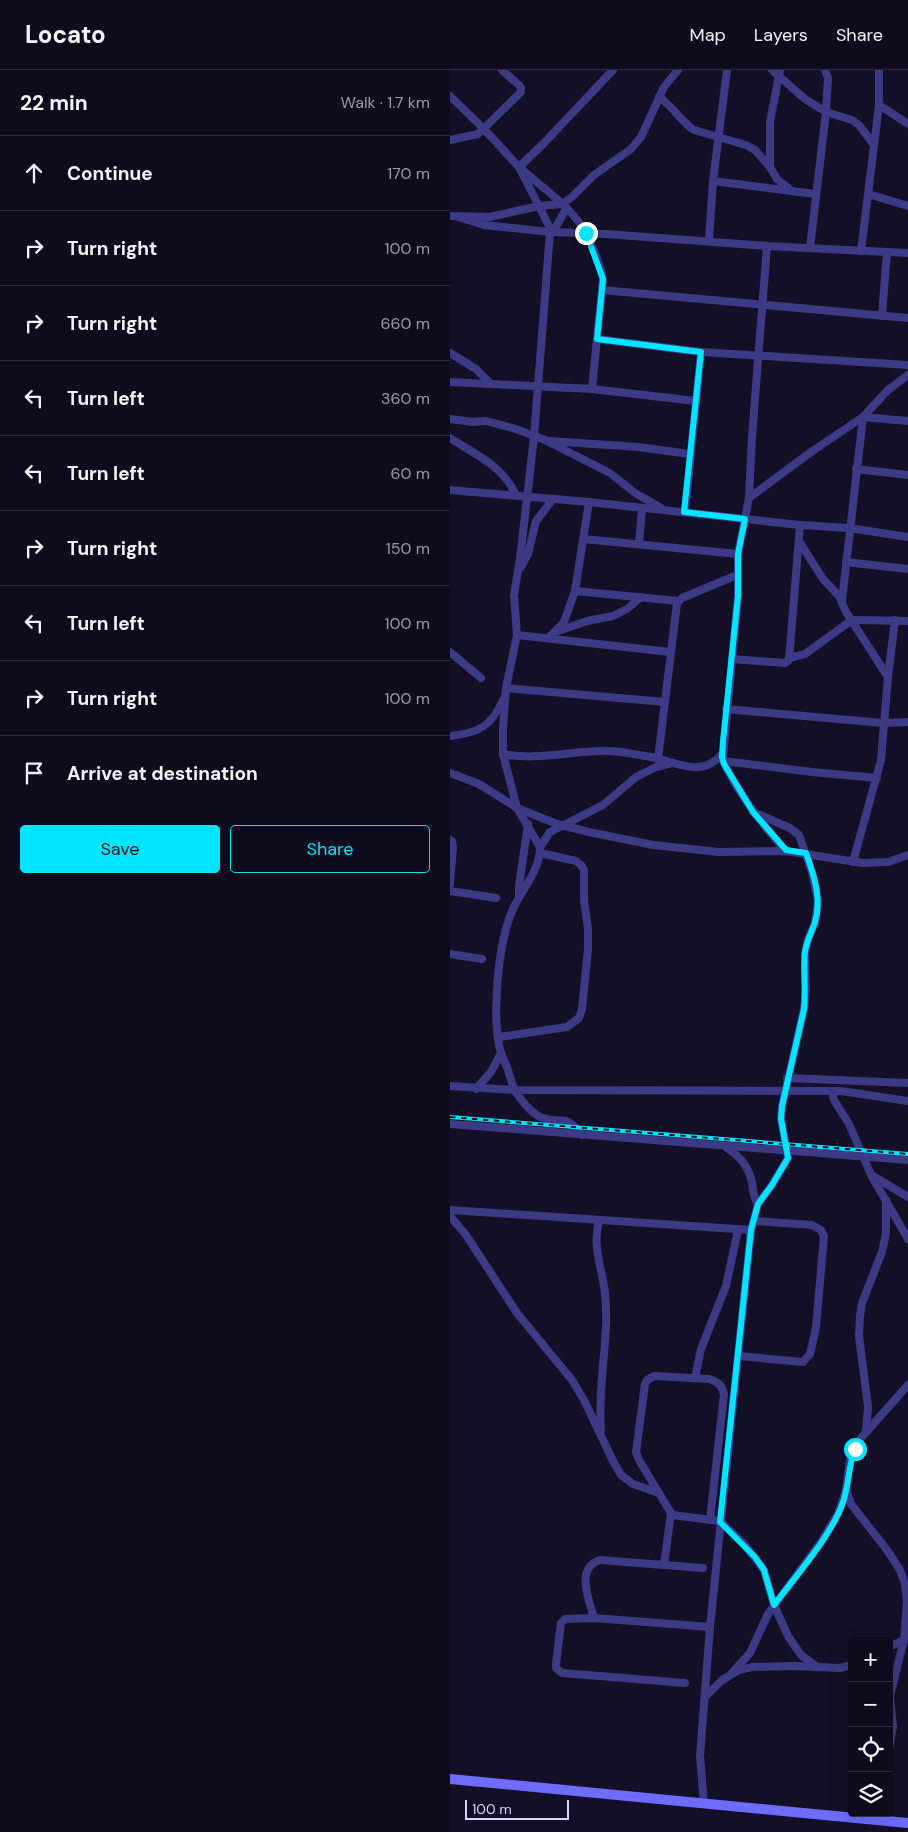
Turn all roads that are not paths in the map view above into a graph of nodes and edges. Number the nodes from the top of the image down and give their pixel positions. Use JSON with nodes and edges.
{"nodes":[{"id":1,"x":502,"y":70,"type":"edge"},
{"id":2,"x":613,"y":70,"type":"edge"},
{"id":3,"x":678,"y":70,"type":"edge"},
{"id":4,"x":727,"y":70,"type":"edge"},
{"id":5,"x":772,"y":70,"type":"edge"},
{"id":6,"x":825,"y":70,"type":"edge"},
{"id":7,"x":878,"y":70,"type":"edge"},
{"id":8,"x":780,"y":73,"type":"edge"},
{"id":9,"x":450,"y":96,"type":"edge"},
{"id":10,"x":660,"y":97,"type":"junction"},
{"id":11,"x":879,"y":106,"type":"junction"},
{"id":12,"x":826,"y":112,"type":"junction"},
{"id":13,"x":908,"y":124,"type":"edge"},
{"id":14,"x":484,"y":129,"type":"junction"},
{"id":15,"x":718,"y":136,"type":"junction"},
{"id":16,"x":450,"y":140,"type":"edge"},
{"id":17,"x":874,"y":145,"type":"junction"},
{"id":18,"x":519,"y":167,"type":"junction"},
{"id":19,"x":770,"y":167,"type":"junction"},
{"id":20,"x":713,"y":181,"type":"junction"},
{"id":21,"x":792,"y":192,"type":"junction"},
{"id":22,"x":816,"y":194,"type":"junction"},
{"id":23,"x":868,"y":194,"type":"junction"},
{"id":24,"x":539,"y":206,"type":"junction"},
{"id":25,"x":908,"y":206,"type":"edge"},
{"id":26,"x":564,"y":207,"type":"junction"},
{"id":27,"x":454,"y":217,"type":"edge"},
{"id":28,"x":551,"y":232,"type":"junction"},
{"id":29,"x":586,"y":233,"type":"junction"},
{"id":30,"x":709,"y":240,"type":"junction"},
{"id":31,"x":768,"y":246,"type":"junction"},
{"id":32,"x":810,"y":248,"type":"junction"},
{"id":33,"x":861,"y":251,"type":"junction"},
{"id":34,"x":887,"y":252,"type":"junction"},
{"id":35,"x":908,"y":253,"type":"edge"},
{"id":36,"x":602,"y":290,"type":"junction"},
{"id":37,"x":764,"y":304,"type":"junction"},
{"id":38,"x":882,"y":316,"type":"junction"},
{"id":39,"x":908,"y":318,"type":"edge"},
{"id":40,"x":597,"y":339,"type":"junction"},
{"id":41,"x":701,"y":352,"type":"junction"},
{"id":42,"x":450,"y":353,"type":"edge"},
{"id":43,"x":759,"y":356,"type":"junction"},
{"id":44,"x":908,"y":365,"type":"edge"},
{"id":45,"x":908,"y":375,"type":"edge"},
{"id":46,"x":450,"y":382,"type":"edge"},
{"id":47,"x":491,"y":384,"type":"junction"},
{"id":48,"x":538,"y":386,"type":"junction"},
{"id":49,"x":592,"y":389,"type":"junction"},
{"id":50,"x":696,"y":401,"type":"junction"},
{"id":51,"x":863,"y":417,"type":"junction"},
{"id":52,"x":450,"y":419,"type":"edge"},
{"id":53,"x":908,"y":421,"type":"edge"},
{"id":54,"x":534,"y":436,"type":"junction"},
{"id":55,"x":450,"y":438,"type":"edge"},
{"id":56,"x":545,"y":440,"type":"junction"},
{"id":57,"x":689,"y":454,"type":"junction"},
{"id":58,"x":856,"y":469,"type":"junction"},
{"id":59,"x":908,"y":475,"type":"edge"},
{"id":60,"x":450,"y":490,"type":"edge"},
{"id":61,"x":516,"y":495,"type":"junction"},
{"id":62,"x":527,"y":496,"type":"junction"},
{"id":63,"x":749,"y":498,"type":"junction"},
{"id":64,"x":553,"y":499,"type":"junction"},
{"id":65,"x":589,"y":502,"type":"junction"},
{"id":66,"x":642,"y":508,"type":"junction"},
{"id":67,"x":665,"y":510,"type":"junction"},
{"id":68,"x":684,"y":512,"type":"junction"},
{"id":69,"x":745,"y":519,"type":"junction"},
{"id":70,"x":800,"y":525,"type":"junction"},
{"id":71,"x":849,"y":528,"type":"junction"},
{"id":72,"x":908,"y":536,"type":"edge"},
{"id":73,"x":583,"y":539,"type":"junction"},
{"id":74,"x":798,"y":540,"type":"junction"},
{"id":75,"x":639,"y":544,"type":"junction"},
{"id":76,"x":738,"y":554,"type":"junction"},
{"id":77,"x":846,"y":562,"type":"junction"},
{"id":78,"x":518,"y":570,"type":"junction"},
{"id":79,"x":908,"y":570,"type":"edge"},
{"id":80,"x":737,"y":575,"type":"junction"},
{"id":81,"x":575,"y":591,"type":"junction"},
{"id":82,"x":642,"y":597,"type":"junction"},
{"id":83,"x":678,"y":601,"type":"junction"},
{"id":84,"x":842,"y":601,"type":"junction"},
{"id":85,"x":852,"y":620,"type":"junction"},
{"id":86,"x":895,"y":620,"type":"junction"},
{"id":87,"x":908,"y":621,"type":"edge"},
{"id":88,"x":556,"y":631,"type":"junction"},
{"id":89,"x":517,"y":635,"type":"junction"},
{"id":90,"x":548,"y":638,"type":"junction"},
{"id":91,"x":450,"y":652,"type":"edge"},
{"id":92,"x":670,"y":652,"type":"junction"},
{"id":93,"x":789,"y":658,"type":"junction"},
{"id":94,"x":732,"y":659,"type":"junction"},
{"id":95,"x":888,"y":677,"type":"junction"},
{"id":96,"x":481,"y":678,"type":"dead end"},
{"id":97,"x":505,"y":692,"type":"junction"},
{"id":98,"x":665,"y":702,"type":"junction"},
{"id":99,"x":726,"y":710,"type":"junction"},
{"id":100,"x":908,"y":722,"type":"edge"},
{"id":101,"x":883,"y":723,"type":"junction"},
{"id":102,"x":450,"y":736,"type":"edge"},
{"id":103,"x":503,"y":754,"type":"junction"},
{"id":104,"x":723,"y":757,"type":"junction"},
{"id":105,"x":658,"y":759,"type":"junction"},
{"id":106,"x":672,"y":763,"type":"junction"},
{"id":107,"x":450,"y":773,"type":"edge"},
{"id":108,"x":878,"y":778,"type":"junction"},
{"id":109,"x":517,"y":808,"type":"junction"},
{"id":110,"x":753,"y":812,"type":"junction"},
{"id":111,"x":528,"y":824,"type":"junction"},
{"id":112,"x":562,"y":825,"type":"junction"},
{"id":113,"x":450,"y":840,"type":"edge"},
{"id":114,"x":540,"y":850,"type":"junction"},
{"id":115,"x":786,"y":850,"type":"junction"},
{"id":116,"x":806,"y":853,"type":"junction"},
{"id":117,"x":908,"y":855,"type":"edge"},
{"id":118,"x":853,"y":862,"type":"junction"},
{"id":119,"x":450,"y":884,"type":"edge"},
{"id":120,"x":450,"y":891,"type":"edge"},
{"id":121,"x":519,"y":896,"type":"junction"},
{"id":122,"x":496,"y":898,"type":"dead end"},
{"id":123,"x":450,"y":954,"type":"edge"},
{"id":124,"x":482,"y":959,"type":"dead end"},
{"id":125,"x":499,"y":1037,"type":"junction"},
{"id":126,"x":501,"y":1053,"type":"junction"},
{"id":127,"x":787,"y":1078,"type":"junction"},
{"id":128,"x":908,"y":1083,"type":"edge"},
{"id":129,"x":450,"y":1086,"type":"edge"},
{"id":130,"x":476,"y":1088,"type":"junction"},
{"id":131,"x":514,"y":1090,"type":"junction"},
{"id":132,"x":784,"y":1090,"type":"junction"},
{"id":133,"x":832,"y":1092,"type":"junction"},
{"id":134,"x":908,"y":1102,"type":"edge"},
{"id":135,"x":450,"y":1124,"type":"edge"},
{"id":136,"x":582,"y":1135,"type":"junction"},
{"id":137,"x":725,"y":1146,"type":"junction"},
{"id":138,"x":787,"y":1150,"type":"junction"},
{"id":139,"x":863,"y":1157,"type":"junction"},
{"id":140,"x":908,"y":1160,"type":"edge"},
{"id":141,"x":871,"y":1174,"type":"junction"},
{"id":142,"x":908,"y":1197,"type":"edge"},
{"id":143,"x":886,"y":1200,"type":"junction"},
{"id":144,"x":758,"y":1204,"type":"junction"},
{"id":145,"x":450,"y":1210,"type":"edge"},
{"id":146,"x":450,"y":1216,"type":"edge"},
{"id":147,"x":599,"y":1221,"type":"junction"},
{"id":148,"x":755,"y":1221,"type":"junction"},
{"id":149,"x":738,"y":1230,"type":"junction"},
{"id":150,"x":751,"y":1230,"type":"junction"},
{"id":151,"x":908,"y":1239,"type":"edge"},
{"id":152,"x":739,"y":1356,"type":"junction"},
{"id":153,"x":695,"y":1378,"type":"junction"},
{"id":154,"x":908,"y":1385,"type":"edge"},
{"id":155,"x":866,"y":1432,"type":"junction"},
{"id":156,"x":602,"y":1437,"type":"junction"},
{"id":157,"x":846,"y":1490,"type":"junction"},
{"id":158,"x":659,"y":1493,"type":"junction"},
{"id":159,"x":672,"y":1515,"type":"junction"},
{"id":160,"x":710,"y":1520,"type":"junction"},
{"id":161,"x":720,"y":1522,"type":"junction"},
{"id":162,"x":664,"y":1565,"type":"junction"},
{"id":163,"x":703,"y":1568,"type":"dead end"},
{"id":164,"x":774,"y":1605,"type":"junction"},
{"id":165,"x":594,"y":1618,"type":"junction"},
{"id":166,"x":710,"y":1627,"type":"junction"},
{"id":167,"x":906,"y":1639,"type":"edge"},
{"id":168,"x":893,"y":1645,"type":"edge"},
{"id":169,"x":848,"y":1665,"type":"edge"},
{"id":170,"x":818,"y":1667,"type":"junction"},
{"id":171,"x":840,"y":1668,"type":"junction"},
{"id":172,"x":848,"y":1671,"type":"edge"},
{"id":173,"x":732,"y":1673,"type":"junction"},
{"id":174,"x":685,"y":1683,"type":"dead end"},
{"id":175,"x":893,"y":1684,"type":"edge"},
{"id":176,"x":705,"y":1697,"type":"junction"},
{"id":177,"x":450,"y":1779,"type":"edge"},
{"id":178,"x":704,"y":1804,"type":"junction"},
{"id":179,"x":848,"y":1814,"type":"edge"},
{"id":180,"x":880,"y":1817,"type":"edge"},
{"id":181,"x":908,"y":1823,"type":"edge"}],
"edges":[{"from":1,"to":14,"type":"street"},
{"from":2,"to":18,"type":"street"},
{"from":3,"to":10,"type":"street"},
{"from":4,"to":15,"type":"street"},
{"from":5,"to":8,"type":"street"},
{"from":6,"to":12,"type":"street"},
{"from":7,"to":11,"type":"street"},
{"from":8,"to":12,"type":"street"},
{"from":8,"to":19,"type":"street"},
{"from":9,"to":14,"type":"street"},
{"from":10,"to":15,"type":"street"},
{"from":10,"to":26,"type":"street"},
{"from":11,"to":13,"type":"street"},
{"from":11,"to":17,"type":"street"},
{"from":12,"to":17,"type":"street"},
{"from":12,"to":22,"type":"street"},
{"from":14,"to":16,"type":"street"},
{"from":14,"to":18,"type":"street"},
{"from":15,"to":19,"type":"street"},
{"from":15,"to":20,"type":"street"},
{"from":17,"to":23,"type":"street"},
{"from":18,"to":24,"type":"street"},
{"from":18,"to":26,"type":"street"},
{"from":19,"to":21,"type":"street"},
{"from":20,"to":21,"type":"street"},
{"from":20,"to":30,"type":"street"},
{"from":21,"to":22,"type":"street"},
{"from":22,"to":32,"type":"street"},
{"from":23,"to":25,"type":"street"},
{"from":23,"to":33,"type":"street"},
{"from":24,"to":26,"type":"street"},
{"from":24,"to":27,"type":"street"},
{"from":24,"to":28,"type":"street"},
{"from":26,"to":28,"type":"street"},
{"from":26,"to":29,"type":"street"},
{"from":27,"to":28,"type":"street"},
{"from":28,"to":29,"type":"street"},
{"from":28,"to":48,"type":"street"},
{"from":29,"to":30,"type":"street"},
{"from":29,"to":36,"type":"street"},
{"from":30,"to":31,"type":"street"},
{"from":31,"to":32,"type":"street"},
{"from":31,"to":37,"type":"street"},
{"from":32,"to":33,"type":"street"},
{"from":33,"to":34,"type":"street"},
{"from":34,"to":35,"type":"street"},
{"from":34,"to":38,"type":"street"},
{"from":36,"to":37,"type":"street"},
{"from":36,"to":40,"type":"street"},
{"from":37,"to":38,"type":"street"},
{"from":37,"to":43,"type":"street"},
{"from":38,"to":39,"type":"street"},
{"from":40,"to":41,"type":"street"},
{"from":40,"to":49,"type":"street"},
{"from":41,"to":43,"type":"street"},
{"from":41,"to":50,"type":"street"},
{"from":42,"to":47,"type":"street"},
{"from":43,"to":44,"type":"street"},
{"from":43,"to":63,"type":"street"},
{"from":45,"to":51,"type":"street"},
{"from":46,"to":47,"type":"street"},
{"from":47,"to":48,"type":"street"},
{"from":48,"to":49,"type":"street"},
{"from":48,"to":54,"type":"street"},
{"from":49,"to":50,"type":"street"},
{"from":50,"to":57,"type":"street"},
{"from":51,"to":53,"type":"street"},
{"from":51,"to":58,"type":"street"},
{"from":51,"to":63,"type":"street"},
{"from":52,"to":54,"type":"street"},
{"from":54,"to":56,"type":"street"},
{"from":54,"to":62,"type":"street"},
{"from":55,"to":61,"type":"street"},
{"from":56,"to":57,"type":"street"},
{"from":56,"to":67,"type":"street"},
{"from":57,"to":68,"type":"street"},
{"from":58,"to":59,"type":"street"},
{"from":58,"to":71,"type":"street"},
{"from":60,"to":61,"type":"street"},
{"from":61,"to":62,"type":"street"},
{"from":62,"to":64,"type":"street"},
{"from":62,"to":78,"type":"street"},
{"from":63,"to":69,"type":"street"},
{"from":64,"to":65,"type":"street"},
{"from":64,"to":78,"type":"street"},
{"from":65,"to":66,"type":"street"},
{"from":65,"to":73,"type":"street"},
{"from":66,"to":67,"type":"street"},
{"from":66,"to":75,"type":"street"},
{"from":67,"to":68,"type":"street"},
{"from":68,"to":69,"type":"street"},
{"from":69,"to":70,"type":"street"},
{"from":69,"to":76,"type":"street"},
{"from":70,"to":71,"type":"street"},
{"from":70,"to":74,"type":"street"},
{"from":71,"to":72,"type":"street"},
{"from":71,"to":77,"type":"street"},
{"from":73,"to":75,"type":"street"},
{"from":73,"to":81,"type":"street"},
{"from":74,"to":84,"type":"street"},
{"from":74,"to":93,"type":"street"},
{"from":75,"to":76,"type":"street"},
{"from":76,"to":80,"type":"street"},
{"from":77,"to":79,"type":"street"},
{"from":77,"to":84,"type":"street"},
{"from":78,"to":89,"type":"street"},
{"from":80,"to":83,"type":"street"},
{"from":80,"to":94,"type":"street"},
{"from":81,"to":82,"type":"street"},
{"from":81,"to":88,"type":"street"},
{"from":82,"to":83,"type":"street"},
{"from":82,"to":88,"type":"street"},
{"from":83,"to":92,"type":"street"},
{"from":84,"to":85,"type":"street"},
{"from":85,"to":86,"type":"street"},
{"from":85,"to":93,"type":"street"},
{"from":85,"to":95,"type":"street"},
{"from":86,"to":87,"type":"street"},
{"from":86,"to":95,"type":"street"},
{"from":88,"to":90,"type":"street"},
{"from":89,"to":90,"type":"street"},
{"from":89,"to":97,"type":"street"},
{"from":90,"to":92,"type":"street"},
{"from":91,"to":96,"type":"street"},
{"from":92,"to":98,"type":"street"},
{"from":93,"to":94,"type":"street"},
{"from":94,"to":99,"type":"street"},
{"from":95,"to":101,"type":"street"},
{"from":97,"to":98,"type":"street"},
{"from":97,"to":102,"type":"street"},
{"from":97,"to":103,"type":"street"},
{"from":98,"to":105,"type":"street"},
{"from":99,"to":101,"type":"street"},
{"from":99,"to":104,"type":"street"},
{"from":100,"to":101,"type":"street"},
{"from":101,"to":108,"type":"street"},
{"from":103,"to":105,"type":"street"},
{"from":103,"to":109,"type":"street"},
{"from":104,"to":106,"type":"street"},
{"from":104,"to":108,"type":"street"},
{"from":104,"to":110,"type":"street"},
{"from":105,"to":106,"type":"street"},
{"from":106,"to":112,"type":"street"},
{"from":107,"to":109,"type":"street"},
{"from":108,"to":118,"type":"street"},
{"from":109,"to":111,"type":"street"},
{"from":109,"to":112,"type":"street"},
{"from":110,"to":115,"type":"street"},
{"from":110,"to":116,"type":"street"},
{"from":111,"to":114,"type":"street"},
{"from":111,"to":121,"type":"street"},
{"from":112,"to":114,"type":"street"},
{"from":112,"to":115,"type":"street"},
{"from":113,"to":119,"type":"street"},
{"from":114,"to":121,"type":"street"},
{"from":114,"to":125,"type":"street"},
{"from":115,"to":116,"type":"street"},
{"from":116,"to":118,"type":"street"},
{"from":116,"to":127,"type":"street"},
{"from":117,"to":118,"type":"street"},
{"from":120,"to":122,"type":"street"},
{"from":121,"to":125,"type":"street"},
{"from":123,"to":124,"type":"street"},
{"from":125,"to":126,"type":"street"},
{"from":126,"to":130,"type":"street"},
{"from":126,"to":131,"type":"street"},
{"from":127,"to":128,"type":"street"},
{"from":127,"to":132,"type":"street"},
{"from":129,"to":130,"type":"street"},
{"from":130,"to":131,"type":"street"},
{"from":131,"to":132,"type":"street"},
{"from":131,"to":136,"type":"street"},
{"from":132,"to":133,"type":"street"},
{"from":132,"to":138,"type":"street"},
{"from":133,"to":134,"type":"street"},
{"from":133,"to":139,"type":"street"},
{"from":135,"to":136,"type":"street"},
{"from":136,"to":137,"type":"street"},
{"from":137,"to":138,"type":"street"},
{"from":137,"to":144,"type":"street"},
{"from":138,"to":139,"type":"street"},
{"from":138,"to":144,"type":"street"},
{"from":139,"to":140,"type":"street"},
{"from":139,"to":141,"type":"street"},
{"from":141,"to":142,"type":"street"},
{"from":141,"to":143,"type":"street"},
{"from":143,"to":151,"type":"street"},
{"from":143,"to":155,"type":"street"},
{"from":144,"to":148,"type":"street"},
{"from":145,"to":147,"type":"street"},
{"from":146,"to":156,"type":"street"},
{"from":147,"to":149,"type":"street"},
{"from":147,"to":156,"type":"street"},
{"from":148,"to":150,"type":"street"},
{"from":148,"to":152,"type":"street"},
{"from":149,"to":150,"type":"street"},
{"from":149,"to":153,"type":"street"},
{"from":150,"to":152,"type":"street"},
{"from":152,"to":161,"type":"street"},
{"from":153,"to":158,"type":"street"},
{"from":153,"to":160,"type":"street"},
{"from":154,"to":155,"type":"street"},
{"from":155,"to":157,"type":"street"},
{"from":156,"to":158,"type":"street"},
{"from":157,"to":164,"type":"street"},
{"from":157,"to":167,"type":"street"},
{"from":158,"to":159,"type":"street"},
{"from":159,"to":160,"type":"street"},
{"from":159,"to":162,"type":"street"},
{"from":160,"to":161,"type":"street"},
{"from":161,"to":164,"type":"street"},
{"from":161,"to":166,"type":"street"},
{"from":162,"to":163,"type":"street"},
{"from":162,"to":165,"type":"street"},
{"from":164,"to":170,"type":"street"},
{"from":164,"to":173,"type":"street"},
{"from":165,"to":166,"type":"street"},
{"from":165,"to":174,"type":"street"},
{"from":166,"to":176,"type":"street"},
{"from":167,"to":168,"type":"street"},
{"from":167,"to":175,"type":"street"},
{"from":169,"to":171,"type":"street"},
{"from":170,"to":171,"type":"street"},
{"from":170,"to":173,"type":"street"},
{"from":171,"to":172,"type":"street"},
{"from":173,"to":176,"type":"street"},
{"from":176,"to":178,"type":"street"},
{"from":177,"to":178,"type":"main road"},
{"from":178,"to":179,"type":"main road"},
{"from":180,"to":181,"type":"main road"}]}
